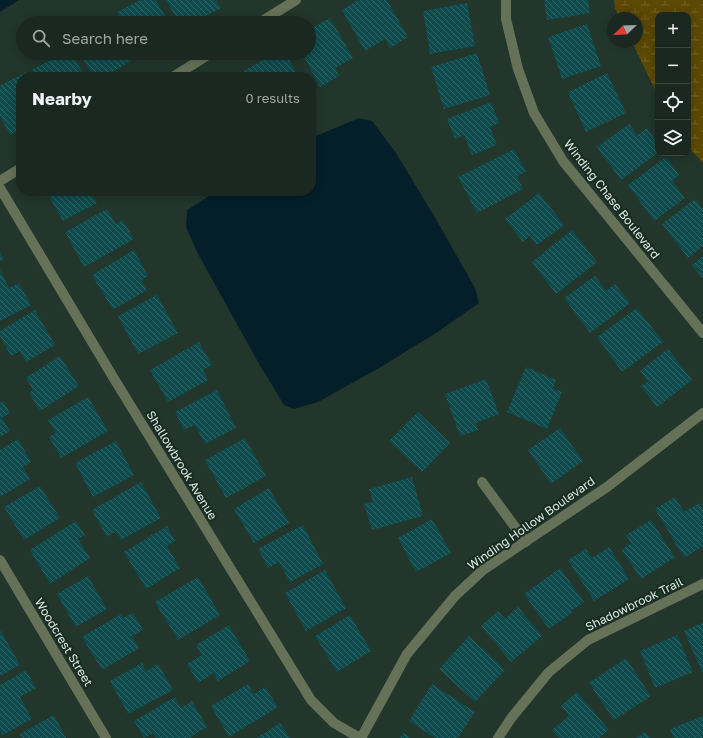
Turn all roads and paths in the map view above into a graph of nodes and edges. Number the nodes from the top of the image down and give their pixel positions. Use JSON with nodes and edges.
{"nodes":[{"id":1,"x":296,"y":0,"type":"edge"},
{"id":2,"x":506,"y":0,"type":"edge"},
{"id":3,"x":270,"y":16,"type":"edge"},
{"id":4,"x":200,"y":60,"type":"edge"},
{"id":5,"x":181,"y":72,"type":"edge"},
{"id":6,"x":16,"y":171,"type":"edge"},
{"id":7,"x":0,"y":181,"type":"edge"},
{"id":8,"x":0,"y":188,"type":"edge"},
{"id":9,"x":703,"y":334,"type":"edge"},
{"id":10,"x":703,"y":413,"type":"edge"},
{"id":11,"x":482,"y":482,"type":"dead end"},
{"id":12,"x":526,"y":542,"type":"junction"},
{"id":13,"x":0,"y":560,"type":"edge"},
{"id":14,"x":703,"y":584,"type":"edge"},
{"id":15,"x":106,"y":738,"type":"edge"},
{"id":16,"x":360,"y":738,"type":"edge"},
{"id":17,"x":498,"y":738,"type":"edge"}],
"edges":[{"from":1,"to":3,"type":"street"},
{"from":2,"to":9,"type":"street","name":"Winding Chase Boulevard"},
{"from":4,"to":5,"type":"street"},
{"from":6,"to":7,"type":"street"},
{"from":8,"to":16,"type":"street","name":"Shallowbrook Avenue"},
{"from":10,"to":12,"type":"street","name":"Winding Hollow Boulevard"},
{"from":11,"to":12,"type":"street"},
{"from":12,"to":16,"type":"street","name":"Winding Hollow Boulevard"},
{"from":13,"to":15,"type":"street","name":"Woodcrest Street"},
{"from":14,"to":17,"type":"street","name":"Shadowbrook Trail"}]}
